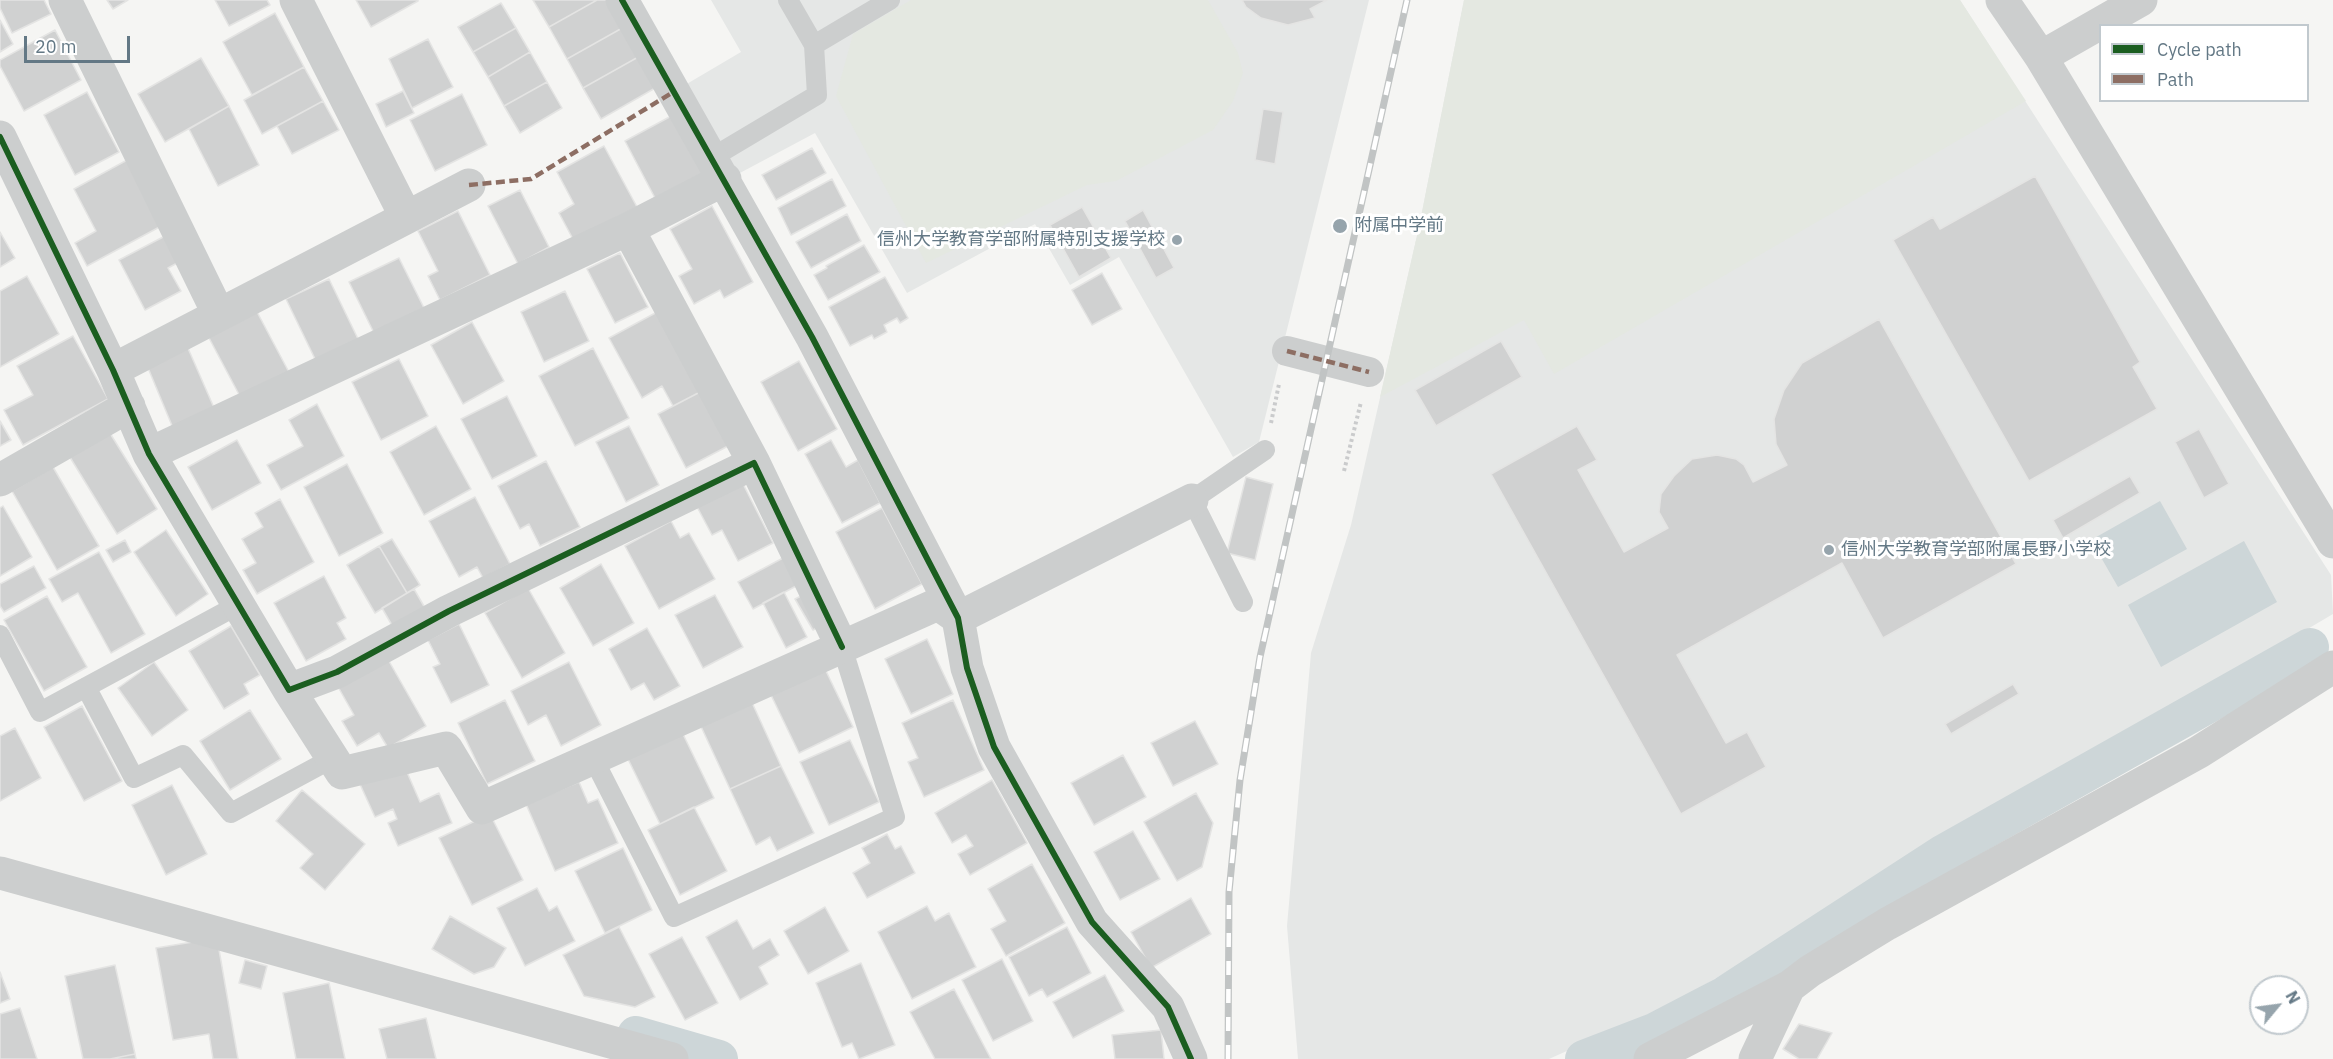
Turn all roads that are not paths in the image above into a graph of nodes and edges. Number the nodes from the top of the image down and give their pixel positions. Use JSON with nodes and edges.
{"nodes":[{"id":1,"x":65,"y":0,"type":"edge"},
{"id":2,"x":296,"y":0,"type":"edge"},
{"id":3,"x":622,"y":0,"type":"edge"},
{"id":4,"x":789,"y":0,"type":"edge"},
{"id":5,"x":890,"y":0,"type":"edge"},
{"id":6,"x":2002,"y":0,"type":"edge"},
{"id":7,"x":2141,"y":0,"type":"edge"},
{"id":8,"x":814,"y":45,"type":"junction"},
{"id":9,"x":2041,"y":57,"type":"junction"},
{"id":10,"x":0,"y":137,"type":"edge"},
{"id":11,"x":719,"y":168,"type":"junction"},
{"id":12,"x":469,"y":185,"type":"dead end"},
{"id":13,"x":406,"y":217,"type":"junction"},
{"id":14,"x":628,"y":229,"type":"junction"},
{"id":15,"x":219,"y":315,"type":"junction"},
{"id":16,"x":1287,"y":351,"type":"road end"},
{"id":17,"x":113,"y":370,"type":"junction"},
{"id":18,"x":1369,"y":372,"type":"road end"},
{"id":19,"x":129,"y":406,"type":"junction"},
{"id":20,"x":1265,"y":450,"type":"road end"},
{"id":21,"x":149,"y":454,"type":"junction"},
{"id":22,"x":754,"y":463,"type":"junction"},
{"id":23,"x":0,"y":480,"type":"edge"},
{"id":24,"x":1192,"y":500,"type":"junction"},
{"id":25,"x":2333,"y":542,"type":"edge"},
{"id":26,"x":1243,"y":602,"type":"dead end"},
{"id":27,"x":238,"y":605,"type":"junction"},
{"id":28,"x":958,"y":618,"type":"junction"},
{"id":29,"x":0,"y":635,"type":"edge"},
{"id":30,"x":842,"y":647,"type":"junction"},
{"id":31,"x":2333,"y":667,"type":"edge"},
{"id":32,"x":86,"y":687,"type":"junction"},
{"id":33,"x":289,"y":690,"type":"junction"},
{"id":34,"x":333,"y":758,"type":"junction"},
{"id":35,"x":593,"y":758,"type":"junction"},
{"id":36,"x":0,"y":873,"type":"edge"},
{"id":37,"x":1789,"y":987,"type":"junction"},
{"id":38,"x":672,"y":1059,"type":"edge"},
{"id":39,"x":1191,"y":1059,"type":"edge"},
{"id":40,"x":1650,"y":1059,"type":"edge"},
{"id":41,"x":1755,"y":1059,"type":"edge"}],
"edges":[{"from":1,"to":15,"type":"street"},
{"from":2,"to":13,"type":"street"},
{"from":3,"to":11,"type":"street"},
{"from":4,"to":8,"type":"lane"},
{"from":5,"to":8,"type":"lane"},
{"from":6,"to":9,"type":"street"},
{"from":7,"to":9,"type":"street"},
{"from":8,"to":11,"type":"lane"},
{"from":9,"to":25,"type":"street"},
{"from":10,"to":17,"type":"street"},
{"from":11,"to":14,"type":"street"},
{"from":11,"to":28,"type":"street"},
{"from":12,"to":13,"type":"street"},
{"from":13,"to":15,"type":"street"},
{"from":14,"to":21,"type":"street"},
{"from":14,"to":22,"type":"street"},
{"from":15,"to":17,"type":"street"},
{"from":16,"to":18,"type":"street"},
{"from":17,"to":19,"type":"street"},
{"from":19,"to":21,"type":"street"},
{"from":19,"to":23,"type":"street"},
{"from":20,"to":24,"type":"lane"},
{"from":21,"to":27,"type":"street"},
{"from":22,"to":30,"type":"street"},
{"from":22,"to":33,"type":"street"},
{"from":24,"to":26,"type":"lane"},
{"from":24,"to":28,"type":"street"},
{"from":27,"to":32,"type":"lane"},
{"from":27,"to":33,"type":"street"},
{"from":28,"to":30,"type":"street"},
{"from":28,"to":39,"type":"street"},
{"from":29,"to":32,"type":"lane"},
{"from":30,"to":35,"type":"street"},
{"from":30,"to":35,"type":"lane"},
{"from":31,"to":37,"type":"street"},
{"from":32,"to":34,"type":"lane"},
{"from":33,"to":34,"type":"street"},
{"from":34,"to":35,"type":"street"},
{"from":36,"to":38,"type":"street"},
{"from":37,"to":40,"type":"street"},
{"from":37,"to":41,"type":"street"}]}
